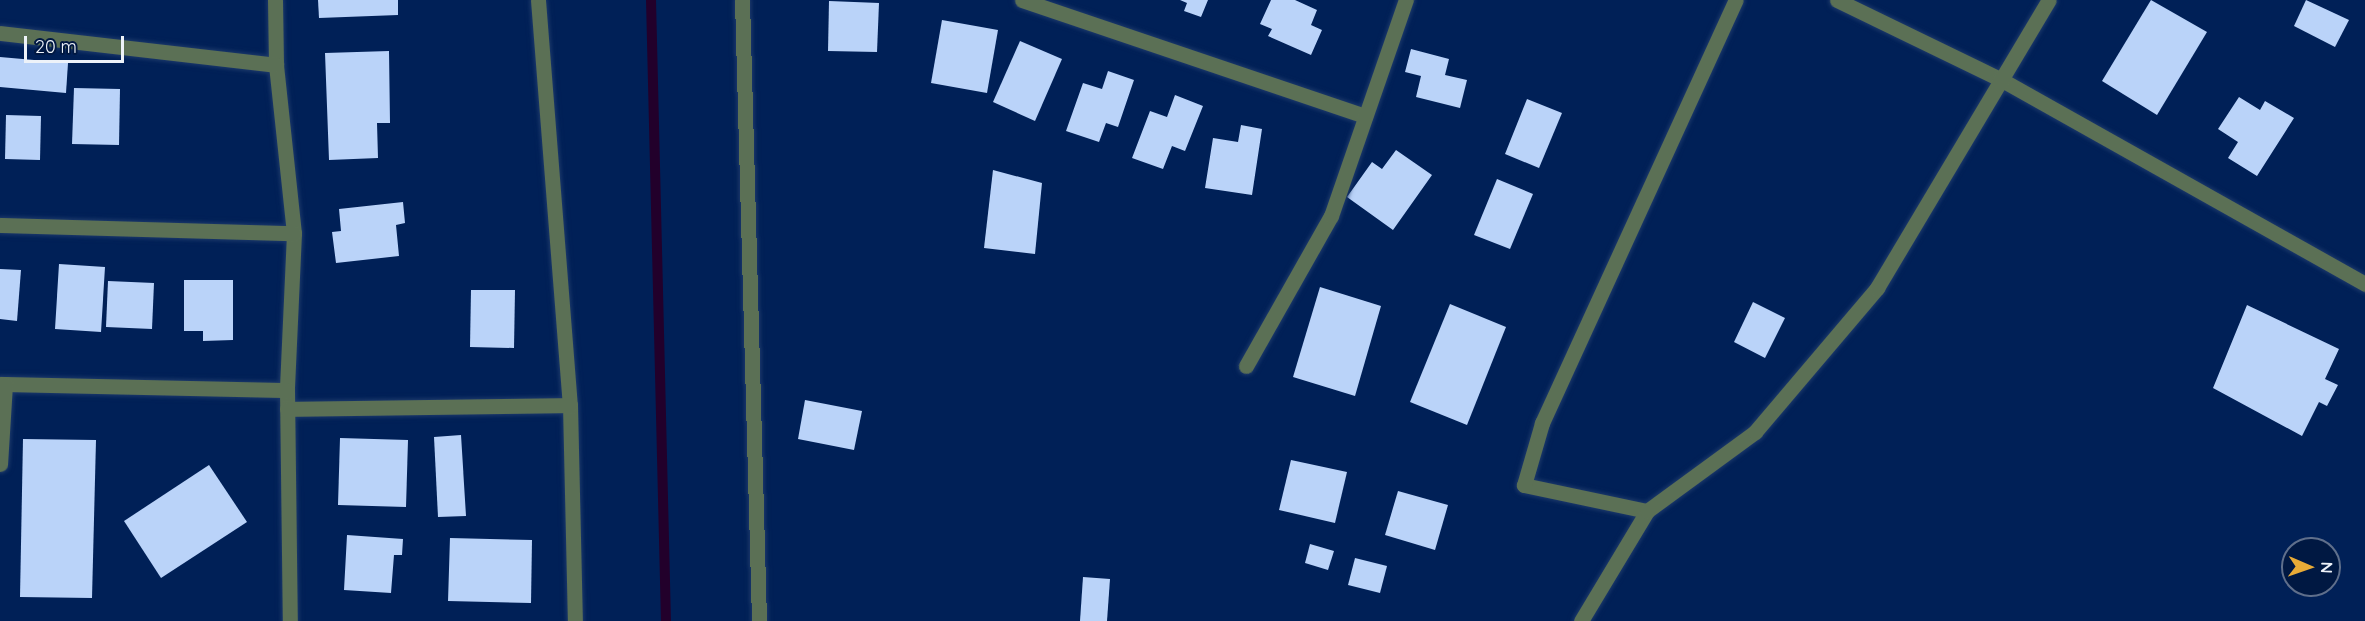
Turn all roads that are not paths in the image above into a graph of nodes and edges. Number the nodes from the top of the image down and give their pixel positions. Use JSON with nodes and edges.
{"nodes":[{"id":1,"x":275,"y":0,"type":"edge"},
{"id":2,"x":538,"y":0,"type":"edge"},
{"id":3,"x":742,"y":0,"type":"edge"},
{"id":4,"x":1022,"y":0,"type":"edge"},
{"id":5,"x":1406,"y":0,"type":"edge"},
{"id":6,"x":1736,"y":0,"type":"edge"},
{"id":7,"x":1837,"y":0,"type":"edge"},
{"id":8,"x":2049,"y":0,"type":"edge"},
{"id":9,"x":0,"y":33,"type":"edge"},
{"id":10,"x":276,"y":65,"type":"junction"},
{"id":11,"x":2000,"y":79,"type":"junction"},
{"id":12,"x":1365,"y":116,"type":"junction"},
{"id":13,"x":0,"y":225,"type":"edge"},
{"id":14,"x":294,"y":233,"type":"junction"},
{"id":15,"x":2365,"y":284,"type":"edge"},
{"id":16,"x":1246,"y":366,"type":"dead end"},
{"id":17,"x":2,"y":384,"type":"edge"},
{"id":18,"x":287,"y":390,"type":"junction"},
{"id":19,"x":570,"y":405,"type":"junction"},
{"id":20,"x":287,"y":409,"type":"junction"},
{"id":21,"x":0,"y":464,"type":"edge"},
{"id":22,"x":1647,"y":511,"type":"junction"},
{"id":23,"x":290,"y":621,"type":"edge"},
{"id":24,"x":575,"y":621,"type":"edge"},
{"id":25,"x":759,"y":621,"type":"edge"},
{"id":26,"x":1581,"y":621,"type":"edge"}],
"edges":[{"from":1,"to":10,"type":"street"},
{"from":2,"to":19,"type":"street"},
{"from":3,"to":25,"type":"street"},
{"from":4,"to":12,"type":"street"},
{"from":5,"to":12,"type":"street"},
{"from":6,"to":22,"type":"street"},
{"from":7,"to":11,"type":"street"},
{"from":8,"to":11,"type":"street"},
{"from":9,"to":10,"type":"street"},
{"from":10,"to":14,"type":"street"},
{"from":11,"to":15,"type":"street"},
{"from":11,"to":22,"type":"street"},
{"from":12,"to":16,"type":"street"},
{"from":13,"to":14,"type":"street"},
{"from":14,"to":18,"type":"street"},
{"from":17,"to":18,"type":"street"},
{"from":17,"to":21,"type":"street"},
{"from":18,"to":20,"type":"street"},
{"from":19,"to":20,"type":"street"},
{"from":19,"to":24,"type":"street"},
{"from":20,"to":23,"type":"street"},
{"from":22,"to":26,"type":"street"}]}
